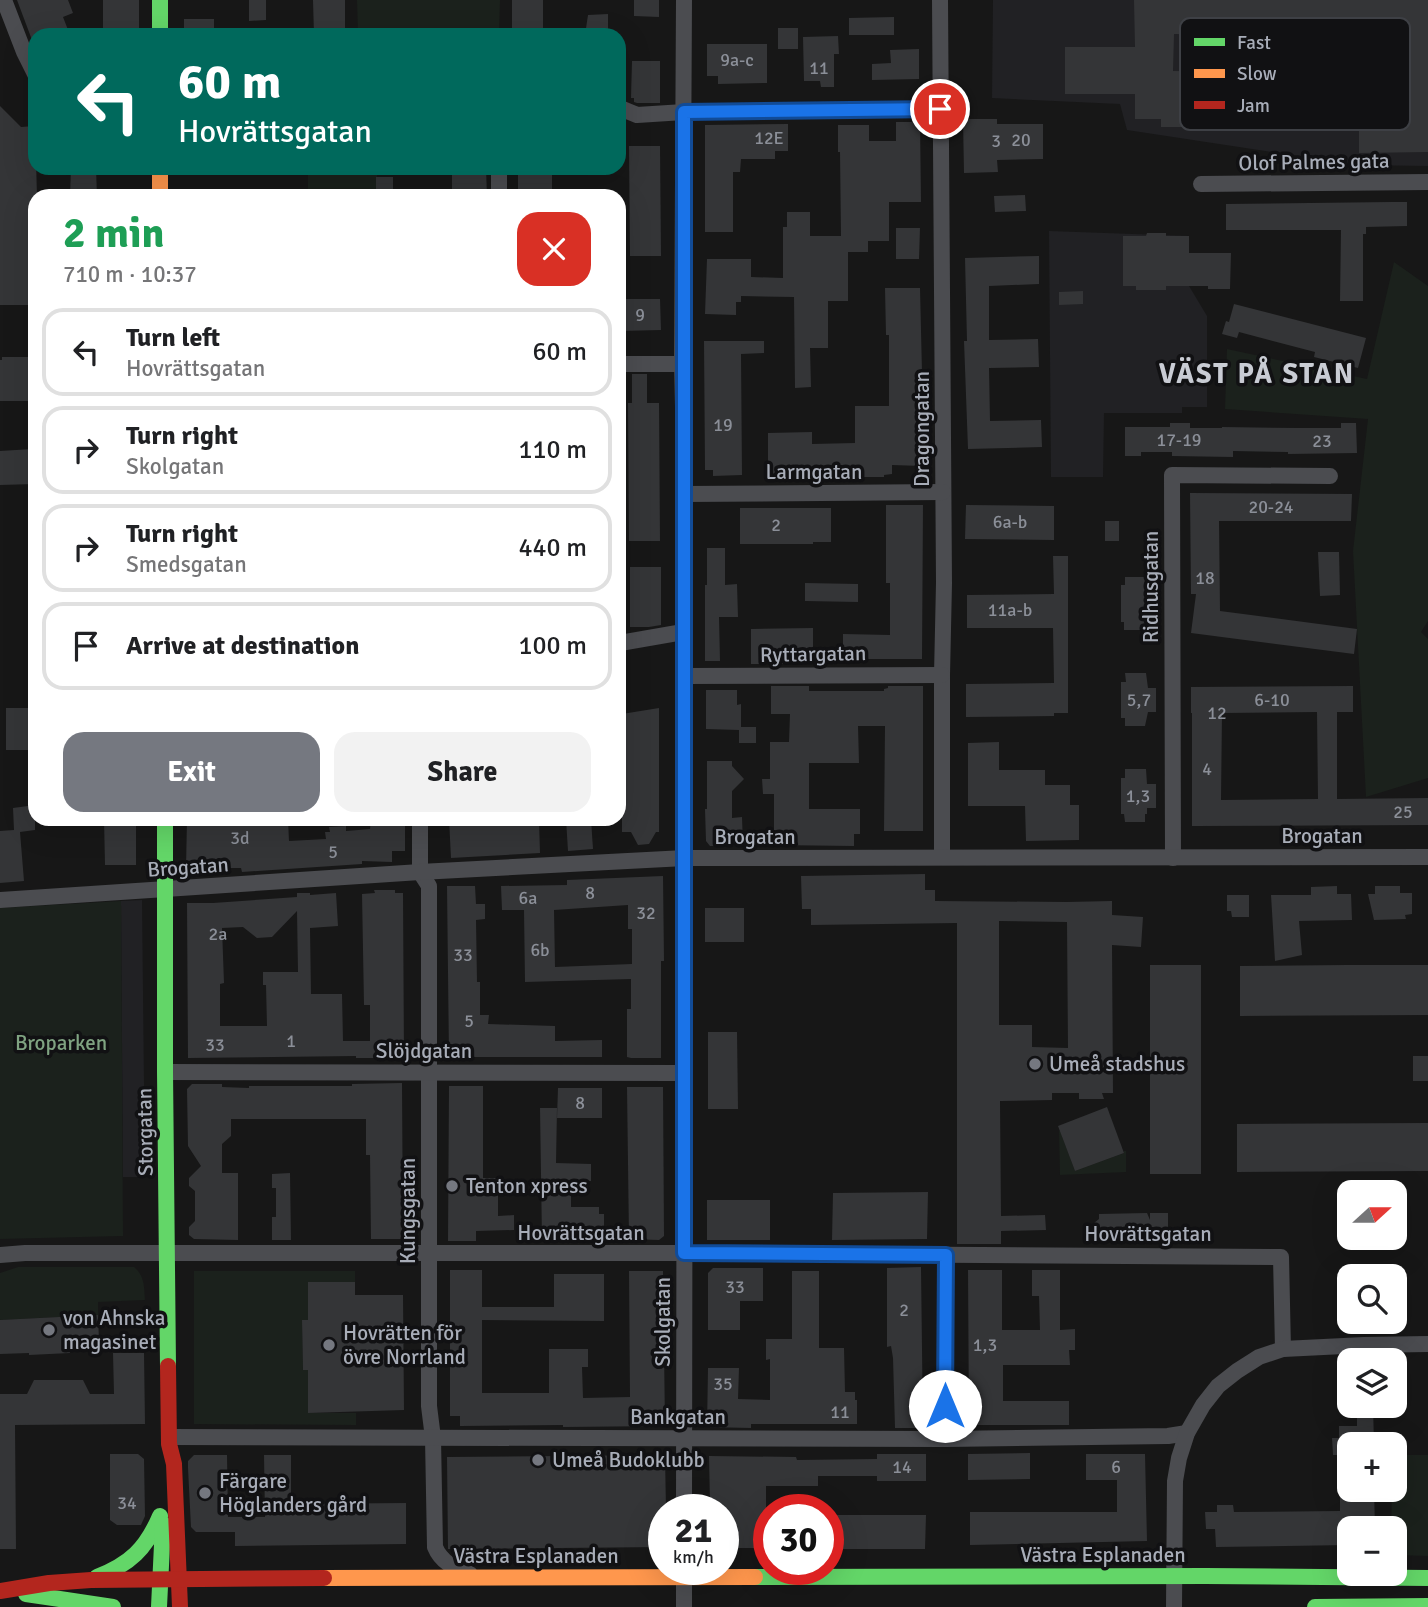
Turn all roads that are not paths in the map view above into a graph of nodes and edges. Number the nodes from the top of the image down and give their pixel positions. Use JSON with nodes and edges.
{"nodes":[{"id":1,"x":4,"y":0,"type":"edge"},
{"id":2,"x":160,"y":0,"type":"edge"},
{"id":3,"x":684,"y":0,"type":"edge"},
{"id":4,"x":940,"y":0,"type":"edge"},
{"id":5,"x":160,"y":28,"type":"edge"},
{"id":6,"x":28,"y":60,"type":"edge"},
{"id":7,"x":940,"y":109,"type":"junction"},
{"id":8,"x":626,"y":110,"type":"edge"},
{"id":9,"x":684,"y":112,"type":"junction"},
{"id":10,"x":1428,"y":182,"type":"edge"},
{"id":11,"x":1201,"y":184,"type":"dead end"},
{"id":12,"x":626,"y":364,"type":"edge"},
{"id":13,"x":682,"y":364,"type":"junction"},
{"id":14,"x":1330,"y":476,"type":"dead end"},
{"id":15,"x":943,"y":492,"type":"junction"},
{"id":16,"x":685,"y":494,"type":"junction"},
{"id":17,"x":683,"y":632,"type":"junction"},
{"id":18,"x":626,"y":642,"type":"edge"},
{"id":19,"x":942,"y":675,"type":"junction"},
{"id":20,"x":684,"y":676,"type":"junction"},
{"id":21,"x":165,"y":826,"type":"edge"},
{"id":22,"x":420,"y":826,"type":"edge"},
{"id":23,"x":942,"y":857,"type":"junction"},
{"id":24,"x":1428,"y":857,"type":"edge"},
{"id":25,"x":685,"y":858,"type":"junction"},
{"id":26,"x":1173,"y":858,"type":"junction"},
{"id":27,"x":420,"y":873,"type":"junction"},
{"id":28,"x":166,"y":890,"type":"junction"},
{"id":29,"x":0,"y":900,"type":"edge"},
{"id":30,"x":165,"y":1072,"type":"junction"},
{"id":31,"x":429,"y":1072,"type":"junction"},
{"id":32,"x":683,"y":1073,"type":"junction"},
{"id":33,"x":167,"y":1253,"type":"junction"},
{"id":34,"x":684,"y":1253,"type":"junction"},
{"id":35,"x":429,"y":1254,"type":"junction"},
{"id":36,"x":0,"y":1255,"type":"edge"},
{"id":37,"x":946,"y":1255,"type":"junction"},
{"id":38,"x":1428,"y":1344,"type":"edge"},
{"id":39,"x":1342,"y":1346,"type":"joint"},
{"id":40,"x":1283,"y":1349,"type":"junction"},
{"id":41,"x":1187,"y":1433,"type":"junction"},
{"id":42,"x":433,"y":1438,"type":"junction"},
{"id":43,"x":683,"y":1438,"type":"junction"},
{"id":44,"x":945,"y":1438,"type":"junction"},
{"id":45,"x":169,"y":1441,"type":"junction"},
{"id":46,"x":684,"y":1494,"type":"edge"},
{"id":47,"x":164,"y":1507,"type":"junction"},
{"id":48,"x":739,"y":1573,"type":"edge"},
{"id":49,"x":648,"y":1574,"type":"edge"},
{"id":50,"x":1174,"y":1576,"type":"junction"},
{"id":51,"x":483,"y":1578,"type":"junction"},
{"id":52,"x":1428,"y":1578,"type":"edge"},
{"id":53,"x":162,"y":1579,"type":"junction"},
{"id":54,"x":90,"y":1580,"type":"junction"},
{"id":55,"x":684,"y":1585,"type":"edge"},
{"id":56,"x":3,"y":1591,"type":"edge"},
{"id":57,"x":180,"y":1593,"type":"edge"},
{"id":58,"x":1428,"y":1605,"type":"edge"},
{"id":59,"x":113,"y":1607,"type":"edge"},
{"id":60,"x":160,"y":1607,"type":"edge"},
{"id":61,"x":684,"y":1607,"type":"edge"},
{"id":62,"x":1174,"y":1607,"type":"edge"},
{"id":63,"x":1315,"y":1607,"type":"edge"}],
"edges":[{"from":1,"to":6,"type":"street"},
{"from":2,"to":5,"type":"main road"},
{"from":3,"to":9,"type":"street","name":"Skolgatan"},
{"from":4,"to":7,"type":"street","name":"Dragongatan"},
{"from":7,"to":9,"type":"street"},
{"from":7,"to":15,"type":"street","name":"Dragongatan"},
{"from":8,"to":9,"type":"street"},
{"from":9,"to":13,"type":"street","name":"Skolgatan"},
{"from":10,"to":11,"type":"street","name":"Olof Palmes gata"},
{"from":12,"to":13,"type":"street"},
{"from":13,"to":16,"type":"street","name":"Skolgatan"},
{"from":14,"to":26,"type":"street","name":"Ridhusgatan"},
{"from":15,"to":16,"type":"street","name":"Larmgatan"},
{"from":15,"to":19,"type":"street","name":"Dragongatan"},
{"from":16,"to":17,"type":"street","name":"Skolgatan"},
{"from":17,"to":18,"type":"street"},
{"from":17,"to":20,"type":"street","name":"Skolgatan"},
{"from":19,"to":20,"type":"street","name":"Ryttargatan"},
{"from":19,"to":23,"type":"street","name":"Dragongatan"},
{"from":20,"to":25,"type":"street","name":"Skolgatan"},
{"from":21,"to":28,"type":"main road","name":"Storgatan"},
{"from":22,"to":27,"type":"street","name":"Kungsgatan"},
{"from":23,"to":25,"type":"street","name":"Brogatan"},
{"from":23,"to":26,"type":"street","name":"Brogatan"},
{"from":24,"to":26,"type":"street","name":"Brogatan"},
{"from":25,"to":27,"type":"street","name":"Brogatan"},
{"from":25,"to":32,"type":"street","name":"Skolgatan"},
{"from":27,"to":28,"type":"street","name":"Brogatan"},
{"from":27,"to":31,"type":"street","name":"Kungsgatan"},
{"from":28,"to":29,"type":"street","name":"Brogatan"},
{"from":28,"to":30,"type":"main road","name":"Storgatan"},
{"from":30,"to":31,"type":"street","name":"Slöjdgatan"},
{"from":30,"to":33,"type":"main road","name":"Storgatan"},
{"from":31,"to":32,"type":"street","name":"Slöjdgatan"},
{"from":31,"to":35,"type":"street","name":"Kungsgatan"},
{"from":32,"to":34,"type":"street","name":"Skolgatan"},
{"from":33,"to":35,"type":"street","name":"Hovrättsgatan"},
{"from":33,"to":36,"type":"street","name":"Hovrättsgatan"},
{"from":33,"to":45,"type":"main road","name":"Storgatan"},
{"from":34,"to":35,"type":"street","name":"Hovrättsgatan"},
{"from":34,"to":37,"type":"street","name":"Hovrättsgatan"},
{"from":34,"to":43,"type":"street","name":"Skolgatan"},
{"from":35,"to":42,"type":"street","name":"Kungsgatan"},
{"from":37,"to":40,"type":"street","name":"Hovrättsgatan"},
{"from":37,"to":44,"type":"street"},
{"from":38,"to":39,"type":"street"},
{"from":39,"to":40,"type":"street"},
{"from":40,"to":41,"type":"street"},
{"from":41,"to":44,"type":"street","name":"Bankgatan"},
{"from":41,"to":50,"type":"street"},
{"from":42,"to":43,"type":"street","name":"Bankgatan"},
{"from":42,"to":45,"type":"street","name":"Bankgatan"},
{"from":42,"to":51,"type":"street","name":"Kungsgatan"},
{"from":43,"to":44,"type":"street","name":"Bankgatan"},
{"from":43,"to":46,"type":"street","name":"Skolgatan"},
{"from":45,"to":47,"type":"main road","name":"Storgatan"},
{"from":45,"to":57,"type":"main road","name":"Storgatan"},
{"from":47,"to":53,"type":"main road","name":"Storgatan"},
{"from":47,"to":54,"type":"main road","name":"Storgatan"},
{"from":48,"to":50,"type":"main road","name":"Västra Esplanaden"},
{"from":49,"to":51,"type":"main road","name":"Västra Esplanaden"},
{"from":50,"to":52,"type":"main road","name":"Västra Esplanaden"},
{"from":50,"to":62,"type":"street"},
{"from":51,"to":57,"type":"main road","name":"Västra Esplanaden"},
{"from":53,"to":54,"type":"main road"},
{"from":53,"to":57,"type":"main road"},
{"from":53,"to":60,"type":"main road","name":"Storgatan"},
{"from":54,"to":56,"type":"main road"},
{"from":55,"to":61,"type":"street"},
{"from":56,"to":59,"type":"main road"},
{"from":57,"to":60,"type":"main road"},
{"from":58,"to":63,"type":"main road"}]}
